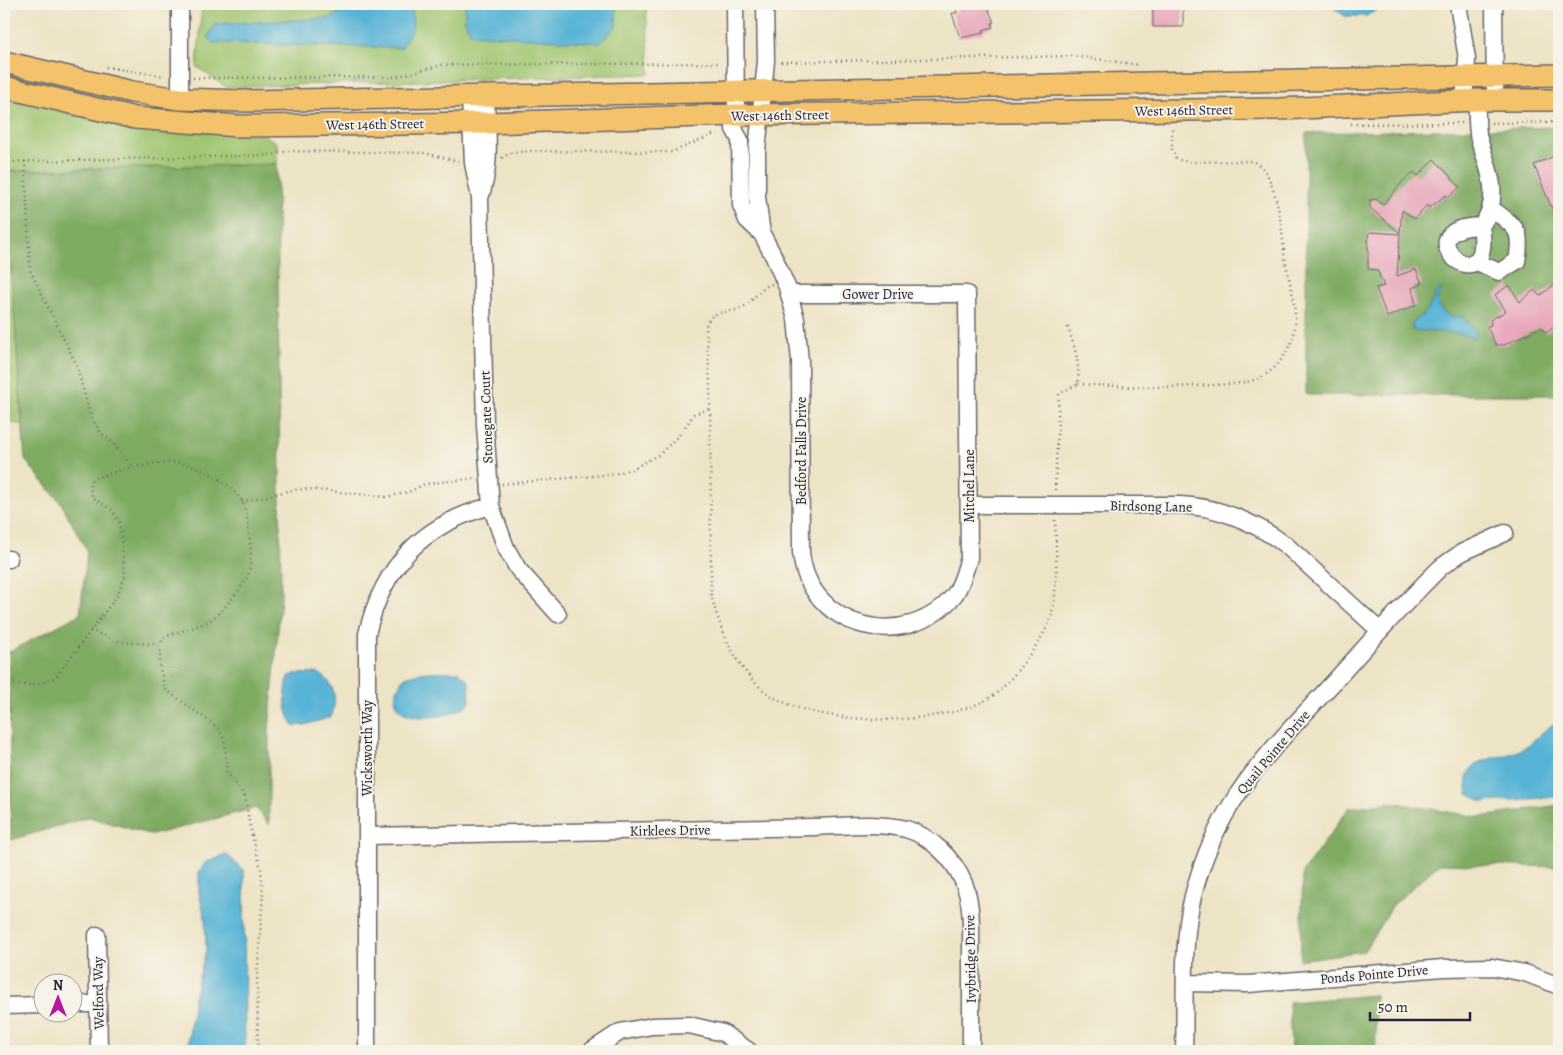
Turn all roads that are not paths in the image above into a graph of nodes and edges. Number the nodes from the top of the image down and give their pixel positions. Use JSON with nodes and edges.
{"nodes":[{"id":1,"x":180,"y":4,"type":"edge"},
{"id":2,"x":735,"y":4,"type":"edge"},
{"id":3,"x":766,"y":4,"type":"edge"},
{"id":4,"x":1458,"y":4,"type":"edge"},
{"id":5,"x":1494,"y":4,"type":"edge"},
{"id":6,"x":4,"y":62,"type":"edge"},
{"id":7,"x":1559,"y":75,"type":"edge"},
{"id":8,"x":1467,"y":76,"type":"junction"},
{"id":9,"x":1495,"y":76,"type":"junction"},
{"id":10,"x":4,"y":87,"type":"edge"},
{"id":11,"x":736,"y":90,"type":"junction"},
{"id":12,"x":762,"y":90,"type":"junction"},
{"id":13,"x":478,"y":97,"type":"junction"},
{"id":14,"x":180,"y":99,"type":"junction"},
{"id":15,"x":1478,"y":100,"type":"junction"},
{"id":16,"x":1559,"y":100,"type":"edge"},
{"id":17,"x":736,"y":115,"type":"junction"},
{"id":18,"x":760,"y":115,"type":"junction"},
{"id":19,"x":479,"y":122,"type":"junction"},
{"id":20,"x":1491,"y":208,"type":"junction"},
{"id":21,"x":1481,"y":226,"type":"junction"},
{"id":22,"x":762,"y":234,"type":"junction"},
{"id":23,"x":1475,"y":261,"type":"junction"},
{"id":24,"x":790,"y":294,"type":"junction"},
{"id":25,"x":967,"y":294,"type":"joint"},
{"id":26,"x":970,"y":505,"type":"junction"},
{"id":27,"x":491,"y":506,"type":"junction"},
{"id":28,"x":1505,"y":533,"type":"dead end"},
{"id":29,"x":558,"y":614,"type":"dead end"},
{"id":30,"x":883,"y":629,"type":"joint"},
{"id":31,"x":1380,"y":631,"type":"junction"},
{"id":32,"x":368,"y":836,"type":"junction"},
{"id":33,"x":957,"y":869,"type":"joint"},
{"id":34,"x":97,"y":935,"type":"dead end"},
{"id":35,"x":1186,"y":983,"type":"junction"},
{"id":36,"x":1559,"y":986,"type":"edge"},
{"id":37,"x":82,"y":1004,"type":"edge"},
{"id":38,"x":98,"y":1004,"type":"junction"},
{"id":39,"x":32,"y":1005,"type":"edge"},
{"id":40,"x":4,"y":1006,"type":"edge"},
{"id":41,"x":99,"y":1051,"type":"edge"},
{"id":42,"x":367,"y":1051,"type":"edge"},
{"id":43,"x":591,"y":1051,"type":"edge"},
{"id":44,"x":749,"y":1051,"type":"edge"},
{"id":45,"x":971,"y":1051,"type":"edge"},
{"id":46,"x":1184,"y":1051,"type":"edge"}],
"edges":[{"from":1,"to":14,"type":"street"},
{"from":2,"to":11,"type":"street","name":"Bedford Falls Drive"},
{"from":3,"to":12,"type":"street","name":"Bedford Falls Drive"},
{"from":4,"to":8,"type":"street"},
{"from":5,"to":9,"type":"street"},
{"from":6,"to":14,"type":"main road","name":"West 146th Street"},
{"from":7,"to":9,"type":"main road","name":"West 146th Street"},
{"from":8,"to":9,"type":"main road","name":"West 146th Street"},
{"from":8,"to":12,"type":"main road","name":"West 146th Street"},
{"from":8,"to":15,"type":"street"},
{"from":9,"to":15,"type":"street"},
{"from":10,"to":19,"type":"main road","name":"West 146th Street"},
{"from":11,"to":12,"type":"main road","name":"West 146th Street"},
{"from":11,"to":13,"type":"main road","name":"West 146th Street"},
{"from":11,"to":17,"type":"street","name":"Bedford Falls Drive"},
{"from":12,"to":18,"type":"street","name":"Bedford Falls Drive"},
{"from":13,"to":14,"type":"main road","name":"West 146th Street"},
{"from":13,"to":19,"type":"street","name":"Stonegate Court"},
{"from":15,"to":16,"type":"main road","name":"West 146th Street"},
{"from":15,"to":18,"type":"main road","name":"West 146th Street"},
{"from":15,"to":20,"type":"street"},
{"from":17,"to":18,"type":"main road","name":"West 146th Street"},
{"from":17,"to":19,"type":"main road","name":"West 146th Street"},
{"from":17,"to":22,"type":"street","name":"Bedford Falls Drive"},
{"from":18,"to":22,"type":"street","name":"Bedford Falls Drive"},
{"from":19,"to":27,"type":"street","name":"Stonegate Court"},
{"from":20,"to":21,"type":"street"},
{"from":20,"to":23,"type":"street"},
{"from":21,"to":23,"type":"street"},
{"from":21,"to":23,"type":"street"},
{"from":22,"to":24,"type":"street","name":"Bedford Falls Drive"},
{"from":24,"to":25,"type":"street","name":"Gower Drive"},
{"from":24,"to":30,"type":"street","name":"Bedford Falls Drive"},
{"from":25,"to":26,"type":"street","name":"Mitchel Lane"},
{"from":26,"to":30,"type":"street","name":"Mitchel Lane"},
{"from":26,"to":31,"type":"street","name":"Birdsong Lane"},
{"from":27,"to":29,"type":"street","name":"Stonegate Court"},
{"from":27,"to":32,"type":"street","name":"Wicksworth Way"},
{"from":28,"to":31,"type":"street","name":"Quail Pointe Drive"},
{"from":31,"to":35,"type":"street","name":"Quail Pointe Drive"},
{"from":32,"to":33,"type":"street","name":"Kirklees Drive"},
{"from":32,"to":42,"type":"street","name":"Wicksworth Way"},
{"from":33,"to":45,"type":"street","name":"Ivybridge Drive"},
{"from":34,"to":38,"type":"street","name":"Welford Way"},
{"from":35,"to":36,"type":"street","name":"Ponds Pointe Drive"},
{"from":35,"to":46,"type":"street","name":"Quail Pointe Drive"},
{"from":37,"to":38,"type":"street"},
{"from":38,"to":41,"type":"street","name":"Welford Way"},
{"from":39,"to":40,"type":"street"},
{"from":43,"to":44,"type":"street"}]}
